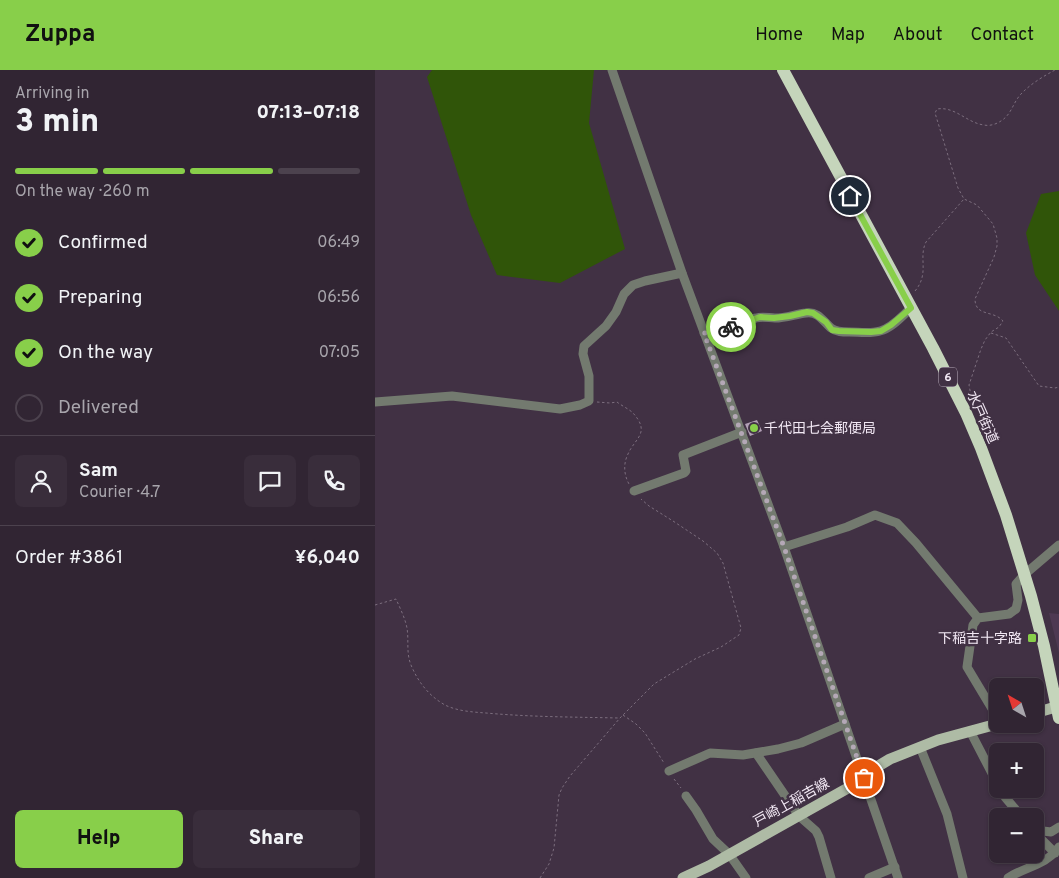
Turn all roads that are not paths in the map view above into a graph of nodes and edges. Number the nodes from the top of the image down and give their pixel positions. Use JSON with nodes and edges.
{"nodes":[{"id":1,"x":612,"y":70,"type":"edge"},
{"id":2,"x":783,"y":70,"type":"edge"},
{"id":3,"x":682,"y":273,"type":"junction"},
{"id":4,"x":911,"y":308,"type":"junction"},
{"id":5,"x":704,"y":333,"type":"junction"},
{"id":6,"x":375,"y":402,"type":"edge"},
{"id":7,"x":742,"y":432,"type":"junction"},
{"id":8,"x":634,"y":491,"type":"road end"},
{"id":9,"x":1059,"y":546,"type":"edge"},
{"id":10,"x":784,"y":547,"type":"junction"},
{"id":11,"x":1025,"y":574,"type":"junction"},
{"id":12,"x":978,"y":618,"type":"junction"},
{"id":13,"x":989,"y":704,"type":"edge"},
{"id":14,"x":1058,"y":710,"type":"edge"},
{"id":15,"x":1044,"y":712,"type":"edge"},
{"id":16,"x":845,"y":724,"type":"junction"},
{"id":17,"x":989,"y":726,"type":"edge"},
{"id":18,"x":970,"y":731,"type":"junction"},
{"id":19,"x":920,"y":747,"type":"junction"},
{"id":20,"x":756,"y":753,"type":"junction"},
{"id":21,"x":989,"y":768,"type":"edge"},
{"id":22,"x":669,"y":771,"type":"road end"},
{"id":23,"x":864,"y":778,"type":"junction"},
{"id":24,"x":686,"y":796,"type":"road end"},
{"id":25,"x":1007,"y":798,"type":"edge"},
{"id":26,"x":1015,"y":808,"type":"edge"},
{"id":27,"x":799,"y":816,"type":"junction"},
{"id":28,"x":1059,"y":827,"type":"edge"},
{"id":29,"x":1044,"y":832,"type":"edge"},
{"id":30,"x":1044,"y":839,"type":"edge"},
{"id":31,"x":1057,"y":850,"type":"edge"},
{"id":32,"x":729,"y":854,"type":"junction"},
{"id":33,"x":895,"y":867,"type":"junction"},
{"id":34,"x":683,"y":878,"type":"edge"},
{"id":35,"x":746,"y":878,"type":"edge"},
{"id":36,"x":831,"y":878,"type":"edge"},
{"id":37,"x":869,"y":878,"type":"edge"},
{"id":38,"x":898,"y":878,"type":"edge"},
{"id":39,"x":963,"y":878,"type":"edge"},
{"id":40,"x":1008,"y":878,"type":"edge"}],
"edges":[{"from":1,"to":3,"type":"street"},
{"from":2,"to":4,"type":"highway","name":"水戸街道","number":"6"},
{"from":3,"to":5,"type":"street"},
{"from":3,"to":6,"type":"street"},
{"from":4,"to":5,"type":"street"},
{"from":4,"to":11,"type":"highway","name":"水戸街道","number":"6"},
{"from":5,"to":7,"type":"street"},
{"from":7,"to":8,"type":"street"},
{"from":7,"to":10,"type":"street"},
{"from":9,"to":11,"type":"street"},
{"from":10,"to":12,"type":"street"},
{"from":10,"to":16,"type":"street"},
{"from":11,"to":12,"type":"street"},
{"from":11,"to":14,"type":"highway","name":"水戸街道","number":"6"},
{"from":12,"to":13,"type":"street"},
{"from":14,"to":15,"type":"main road"},
{"from":16,"to":20,"type":"street"},
{"from":16,"to":23,"type":"street"},
{"from":17,"to":18,"type":"main road","name":"戸崎上稲吉線"},
{"from":18,"to":19,"type":"main road","name":"戸崎上稲吉線"},
{"from":18,"to":21,"type":"street"},
{"from":19,"to":23,"type":"main road","name":"戸崎上稲吉線"},
{"from":19,"to":39,"type":"street"},
{"from":20,"to":22,"type":"street"},
{"from":20,"to":27,"type":"street"},
{"from":23,"to":27,"type":"main road","name":"戸崎上稲吉線"},
{"from":23,"to":33,"type":"street"},
{"from":24,"to":32,"type":"street"},
{"from":25,"to":26,"type":"street"},
{"from":27,"to":32,"type":"main road","name":"戸崎上稲吉線"},
{"from":27,"to":36,"type":"street"},
{"from":28,"to":29,"type":"street"},
{"from":30,"to":31,"type":"street"},
{"from":31,"to":40,"type":"street"},
{"from":32,"to":34,"type":"main road","name":"戸崎上稲吉線"},
{"from":32,"to":35,"type":"street"},
{"from":33,"to":37,"type":"street"},
{"from":33,"to":38,"type":"street"}]}
